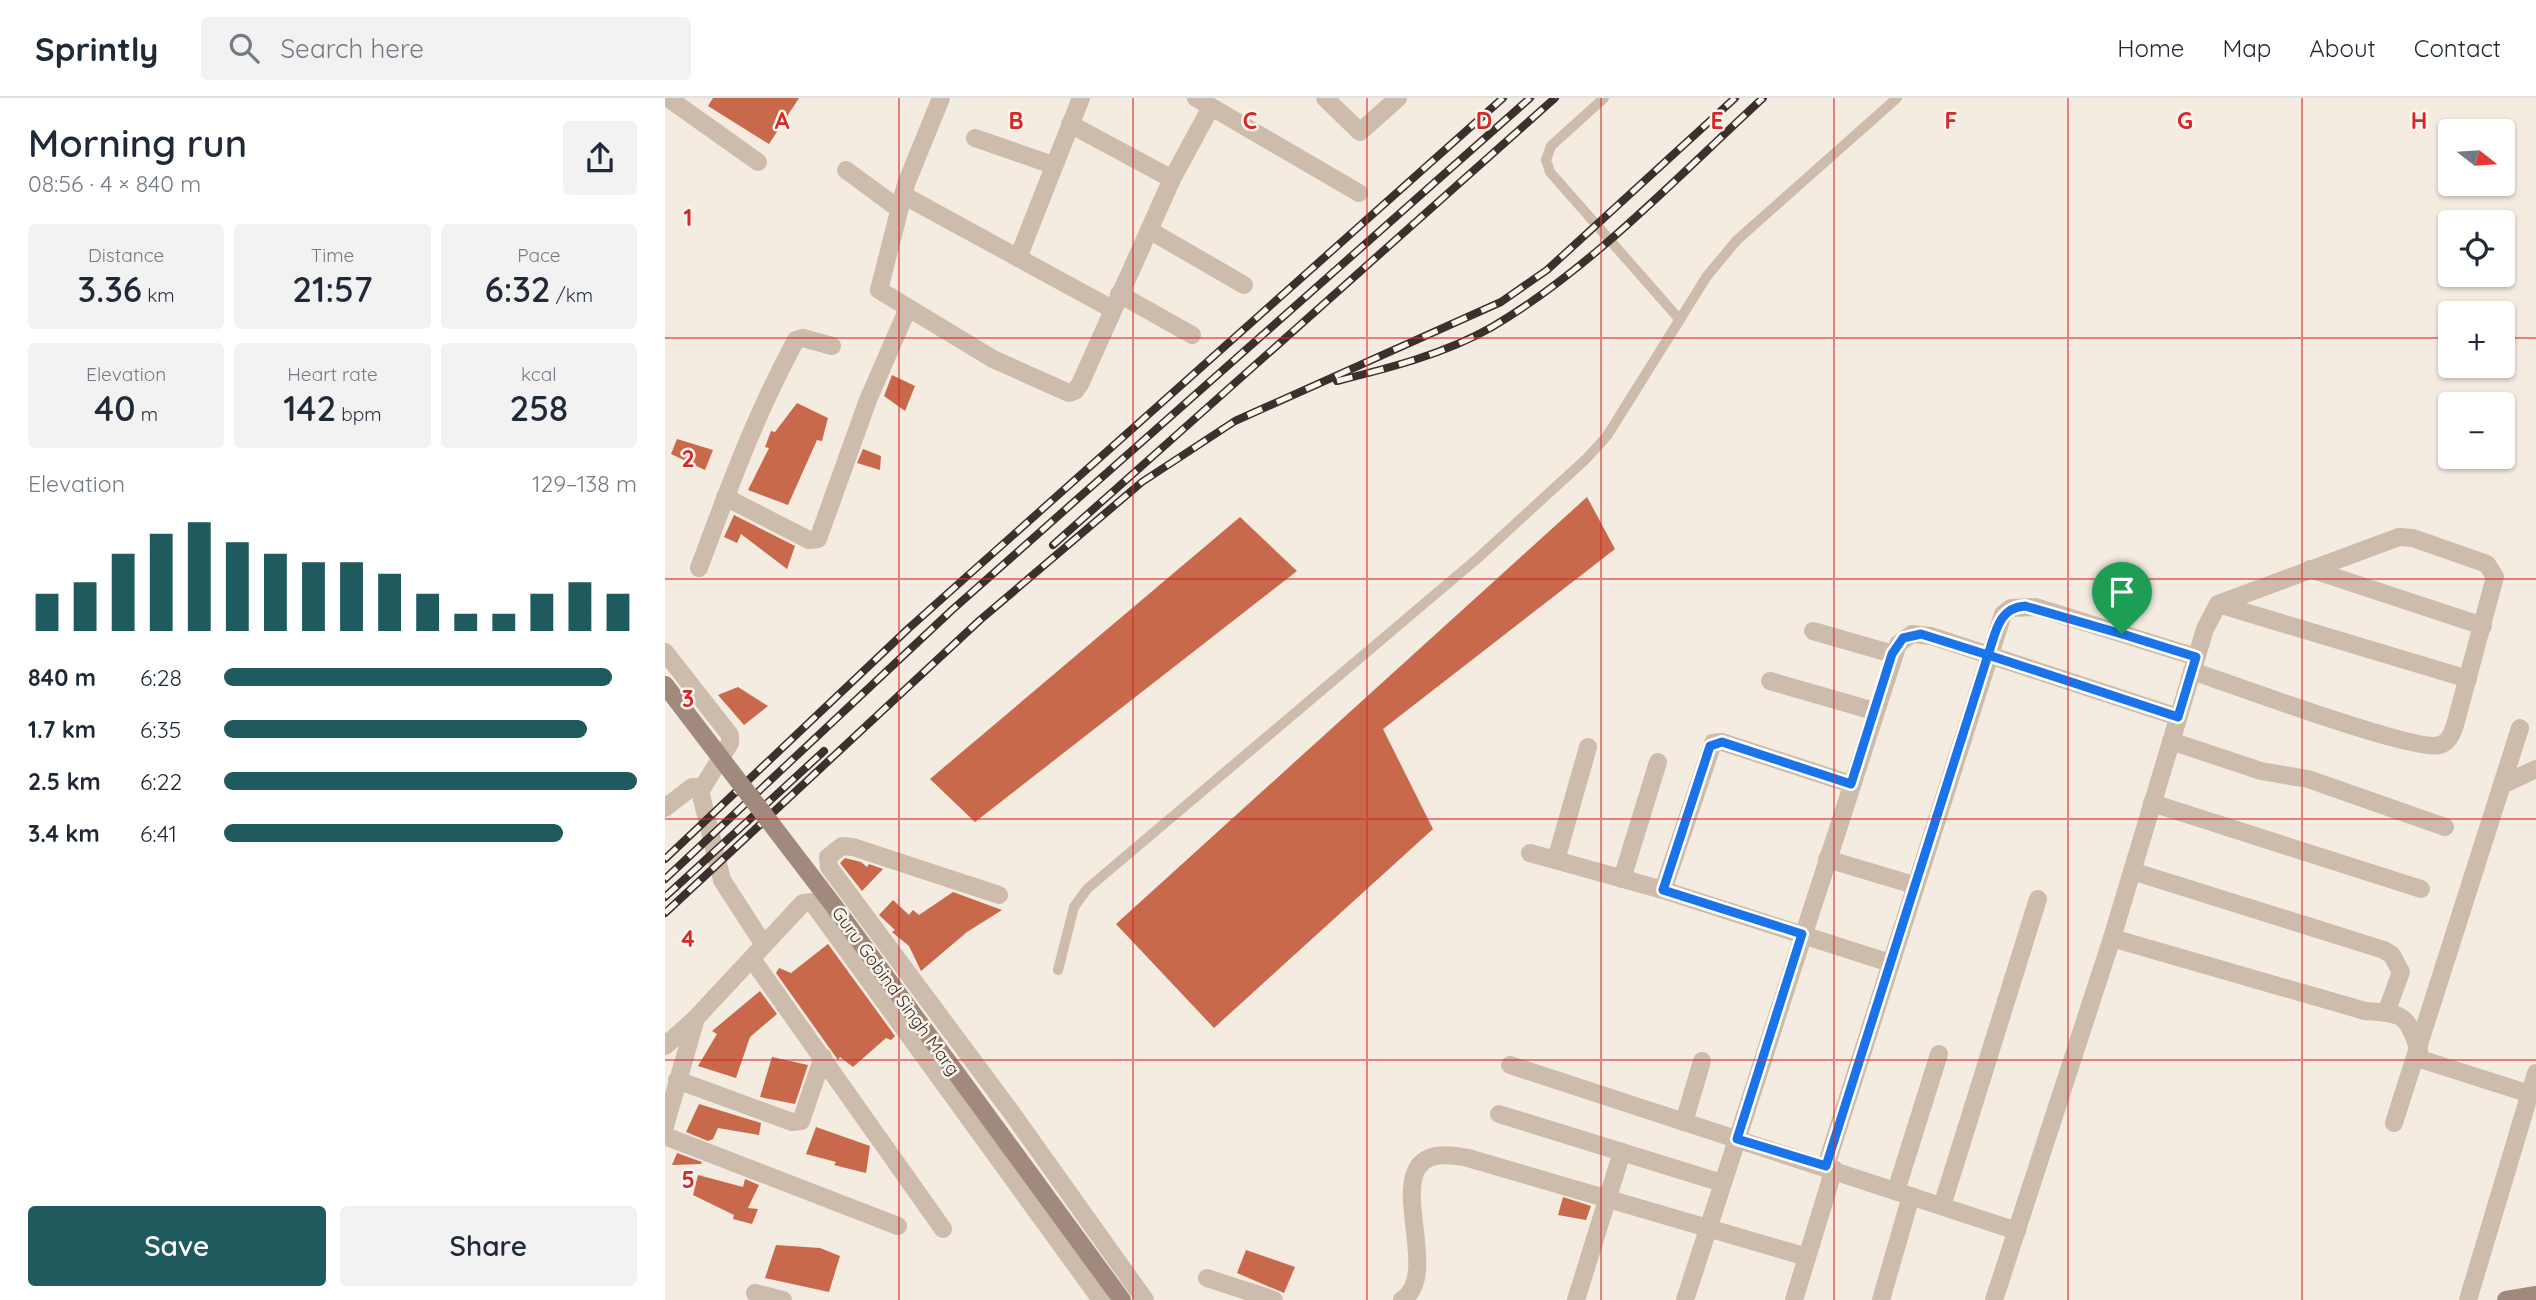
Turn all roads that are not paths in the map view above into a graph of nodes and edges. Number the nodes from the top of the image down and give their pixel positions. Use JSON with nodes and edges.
{"nodes":[{"id":1,"x":668,"y":98,"type":"edge"},
{"id":2,"x":941,"y":98,"type":"edge"},
{"id":3,"x":1081,"y":98,"type":"edge"},
{"id":4,"x":1325,"y":98,"type":"edge"},
{"id":5,"x":1398,"y":98,"type":"edge"},
{"id":6,"x":1604,"y":98,"type":"edge"},
{"id":7,"x":1897,"y":98,"type":"edge"},
{"id":8,"x":1204,"y":102,"type":"edge"},
{"id":9,"x":1070,"y":124,"type":"junction"},
{"id":10,"x":975,"y":138,"type":"dead end"},
{"id":11,"x":758,"y":162,"type":"dead end"},
{"id":12,"x":1053,"y":165,"type":"junction"},
{"id":13,"x":846,"y":170,"type":"dead end"},
{"id":14,"x":1173,"y":179,"type":"junction"},
{"id":15,"x":1359,"y":193,"type":"dead end"},
{"id":16,"x":901,"y":202,"type":"junction"},
{"id":17,"x":1149,"y":230,"type":"junction"},
{"id":18,"x":1018,"y":258,"type":"junction"},
{"id":19,"x":1244,"y":285,"type":"dead end"},
{"id":20,"x":1116,"y":301,"type":"junction"},
{"id":21,"x":908,"y":308,"type":"junction"},
{"id":22,"x":1680,"y":320,"type":"junction"},
{"id":23,"x":1192,"y":335,"type":"dead end"},
{"id":24,"x":832,"y":345,"type":"dead end"},
{"id":25,"x":725,"y":497,"type":"junction"},
{"id":26,"x":699,"y":568,"type":"dead end"},
{"id":27,"x":2311,"y":569,"type":"junction"},
{"id":28,"x":2218,"y":604,"type":"junction"},
{"id":29,"x":2483,"y":626,"type":"junction"},
{"id":30,"x":1813,"y":631,"type":"dead end"},
{"id":31,"x":665,"y":652,"type":"edge"},
{"id":32,"x":1892,"y":654,"type":"junction"},
{"id":33,"x":1988,"y":655,"type":"junction"},
{"id":34,"x":2194,"y":664,"type":"junction"},
{"id":35,"x":2468,"y":679,"type":"junction"},
{"id":36,"x":1770,"y":681,"type":"dead end"},
{"id":37,"x":665,"y":685,"type":"edge"},
{"id":38,"x":1874,"y":711,"type":"junction"},
{"id":39,"x":2178,"y":717,"type":"junction"},
{"id":40,"x":2520,"y":728,"type":"dead end"},
{"id":41,"x":2171,"y":741,"type":"junction"},
{"id":42,"x":1588,"y":747,"type":"dead end"},
{"id":43,"x":1658,"y":762,"type":"dead end"},
{"id":44,"x":2536,"y":769,"type":"edge"},
{"id":45,"x":1851,"y":784,"type":"junction"},
{"id":46,"x":2502,"y":785,"type":"junction"},
{"id":47,"x":701,"y":790,"type":"junction"},
{"id":48,"x":2153,"y":803,"type":"junction"},
{"id":49,"x":665,"y":808,"type":"edge"},
{"id":50,"x":2445,"y":827,"type":"dead end"},
{"id":51,"x":1530,"y":853,"type":"dead end"},
{"id":52,"x":1826,"y":859,"type":"junction"},
{"id":53,"x":1556,"y":860,"type":"junction"},
{"id":54,"x":2132,"y":871,"type":"junction"},
{"id":55,"x":1622,"y":879,"type":"junction"},
{"id":56,"x":1914,"y":885,"type":"junction"},
{"id":57,"x":2421,"y":889,"type":"dead end"},
{"id":58,"x":1663,"y":890,"type":"junction"},
{"id":59,"x":999,"y":895,"type":"dead end"},
{"id":60,"x":2038,"y":899,"type":"dead end"},
{"id":61,"x":1802,"y":934,"type":"junction"},
{"id":62,"x":2112,"y":938,"type":"junction"},
{"id":63,"x":764,"y":945,"type":"junction"},
{"id":64,"x":752,"y":959,"type":"junction"},
{"id":65,"x":1890,"y":963,"type":"junction"},
{"id":66,"x":1058,"y":970,"type":"dead end"},
{"id":67,"x":2386,"y":1013,"type":"junction"},
{"id":68,"x":696,"y":1018,"type":"junction"},
{"id":69,"x":665,"y":1046,"type":"edge"},
{"id":70,"x":1939,"y":1054,"type":"dead end"},
{"id":71,"x":2418,"y":1054,"type":"junction"},
{"id":72,"x":823,"y":1057,"type":"junction"},
{"id":73,"x":1702,"y":1061,"type":"dead end"},
{"id":74,"x":1510,"y":1065,"type":"dead end"},
{"id":75,"x":2536,"y":1073,"type":"edge"},
{"id":76,"x":677,"y":1080,"type":"junction"},
{"id":77,"x":2533,"y":1092,"type":"edge"},
{"id":78,"x":1499,"y":1114,"type":"dead end"},
{"id":79,"x":1684,"y":1122,"type":"junction"},
{"id":80,"x":2395,"y":1123,"type":"dead end"},
{"id":81,"x":665,"y":1126,"type":"edge"},
{"id":82,"x":665,"y":1136,"type":"edge"},
{"id":83,"x":1737,"y":1139,"type":"junction"},
{"id":84,"x":1622,"y":1152,"type":"junction"},
{"id":85,"x":1830,"y":1167,"type":"junction"},
{"id":86,"x":1721,"y":1183,"type":"junction"},
{"id":87,"x":1903,"y":1194,"type":"junction"},
{"id":88,"x":1608,"y":1199,"type":"junction"},
{"id":89,"x":1942,"y":1206,"type":"junction"},
{"id":90,"x":898,"y":1226,"type":"dead end"},
{"id":91,"x":1708,"y":1227,"type":"junction"},
{"id":92,"x":943,"y":1229,"type":"dead end"},
{"id":93,"x":2017,"y":1231,"type":"junction"},
{"id":94,"x":1807,"y":1257,"type":"junction"},
{"id":95,"x":1207,"y":1278,"type":"dead end"},
{"id":96,"x":755,"y":1293,"type":"dead end"},
{"id":97,"x":2536,"y":1295,"type":"edge"},
{"id":98,"x":1250,"y":1297,"type":"edge"},
{"id":99,"x":783,"y":1300,"type":"edge"},
{"id":100,"x":1101,"y":1300,"type":"edge"},
{"id":101,"x":1122,"y":1300,"type":"edge"},
{"id":102,"x":1145,"y":1300,"type":"edge"},
{"id":103,"x":1274,"y":1300,"type":"edge"},
{"id":104,"x":1402,"y":1300,"type":"edge"},
{"id":105,"x":1576,"y":1300,"type":"edge"},
{"id":106,"x":1685,"y":1300,"type":"edge"},
{"id":107,"x":1794,"y":1300,"type":"edge"},
{"id":108,"x":1881,"y":1300,"type":"edge"},
{"id":109,"x":1994,"y":1300,"type":"edge"},
{"id":110,"x":2468,"y":1300,"type":"edge"},
{"id":111,"x":2506,"y":1300,"type":"edge"}],
"edges":[{"from":1,"to":11,"type":"street"},
{"from":2,"to":16,"type":"street"},
{"from":3,"to":9,"type":"street"},
{"from":4,"to":5,"type":"street"},
{"from":6,"to":22,"type":"lane"},
{"from":7,"to":22,"type":"lane"},
{"from":8,"to":14,"type":"street"},
{"from":8,"to":15,"type":"street"},
{"from":9,"to":12,"type":"street"},
{"from":9,"to":14,"type":"street"},
{"from":10,"to":12,"type":"street"},
{"from":12,"to":18,"type":"street"},
{"from":13,"to":16,"type":"street"},
{"from":14,"to":17,"type":"street"},
{"from":16,"to":18,"type":"street"},
{"from":16,"to":21,"type":"street"},
{"from":17,"to":19,"type":"street"},
{"from":17,"to":20,"type":"street"},
{"from":18,"to":20,"type":"street"},
{"from":20,"to":21,"type":"street"},
{"from":20,"to":23,"type":"street"},
{"from":21,"to":25,"type":"street"},
{"from":22,"to":66,"type":"lane"},
{"from":24,"to":25,"type":"street"},
{"from":25,"to":26,"type":"street"},
{"from":27,"to":28,"type":"street"},
{"from":27,"to":29,"type":"street"},
{"from":27,"to":29,"type":"street"},
{"from":28,"to":34,"type":"street"},
{"from":28,"to":35,"type":"street"},
{"from":29,"to":35,"type":"street"},
{"from":30,"to":32,"type":"street"},
{"from":31,"to":47,"type":"street"},
{"from":32,"to":33,"type":"street"},
{"from":32,"to":38,"type":"street"},
{"from":33,"to":34,"type":"street"},
{"from":33,"to":39,"type":"street"},
{"from":33,"to":56,"type":"street"},
{"from":34,"to":35,"type":"street"},
{"from":34,"to":39,"type":"street"},
{"from":36,"to":38,"type":"street"},
{"from":37,"to":101,"type":"street","name":"Guru Gobind Singh Marg","bridge":true},
{"from":38,"to":45,"type":"street"},
{"from":39,"to":41,"type":"street"},
{"from":40,"to":46,"type":"street"},
{"from":41,"to":48,"type":"street"},
{"from":41,"to":50,"type":"street"},
{"from":42,"to":53,"type":"street"},
{"from":43,"to":55,"type":"street"},
{"from":44,"to":46,"type":"street"},
{"from":45,"to":52,"type":"street"},
{"from":45,"to":58,"type":"street"},
{"from":46,"to":71,"type":"street"},
{"from":47,"to":49,"type":"street"},
{"from":47,"to":63,"type":"street"},
{"from":48,"to":54,"type":"street"},
{"from":48,"to":57,"type":"street"},
{"from":51,"to":53,"type":"street"},
{"from":52,"to":56,"type":"street"},
{"from":52,"to":61,"type":"street"},
{"from":53,"to":55,"type":"street"},
{"from":54,"to":62,"type":"street"},
{"from":54,"to":67,"type":"street"},
{"from":55,"to":58,"type":"street"},
{"from":56,"to":65,"type":"street"},
{"from":58,"to":61,"type":"street"},
{"from":59,"to":102,"type":"street"},
{"from":60,"to":89,"type":"street"},
{"from":61,"to":65,"type":"street"},
{"from":61,"to":83,"type":"street"},
{"from":62,"to":67,"type":"street"},
{"from":62,"to":93,"type":"street"},
{"from":63,"to":64,"type":"street"},
{"from":63,"to":100,"type":"street"},
{"from":64,"to":68,"type":"street"},
{"from":64,"to":72,"type":"street"},
{"from":65,"to":85,"type":"street"},
{"from":67,"to":71,"type":"street"},
{"from":68,"to":69,"type":"street"},
{"from":68,"to":76,"type":"street"},
{"from":70,"to":87,"type":"street"},
{"from":71,"to":77,"type":"street"},
{"from":71,"to":80,"type":"street"},
{"from":72,"to":76,"type":"street"},
{"from":72,"to":92,"type":"street"},
{"from":73,"to":79,"type":"street"},
{"from":74,"to":79,"type":"street"},
{"from":75,"to":77,"type":"street"},
{"from":76,"to":81,"type":"street"},
{"from":77,"to":110,"type":"street"},
{"from":78,"to":84,"type":"street"},
{"from":79,"to":83,"type":"street"},
{"from":82,"to":90,"type":"street"},
{"from":83,"to":85,"type":"street"},
{"from":83,"to":86,"type":"street"},
{"from":84,"to":86,"type":"street"},
{"from":84,"to":88,"type":"street"},
{"from":85,"to":87,"type":"street"},
{"from":85,"to":94,"type":"street"},
{"from":86,"to":91,"type":"street"},
{"from":87,"to":89,"type":"street"},
{"from":87,"to":108,"type":"street"},
{"from":88,"to":91,"type":"street"},
{"from":88,"to":104,"type":"street"},
{"from":88,"to":105,"type":"street"},
{"from":89,"to":93,"type":"street"},
{"from":91,"to":94,"type":"street"},
{"from":91,"to":106,"type":"street"},
{"from":93,"to":109,"type":"street"},
{"from":94,"to":107,"type":"street"},
{"from":95,"to":98,"type":"street"},
{"from":96,"to":99,"type":"street"},
{"from":97,"to":111,"type":"street"},
{"from":98,"to":103,"type":"street"}]}
